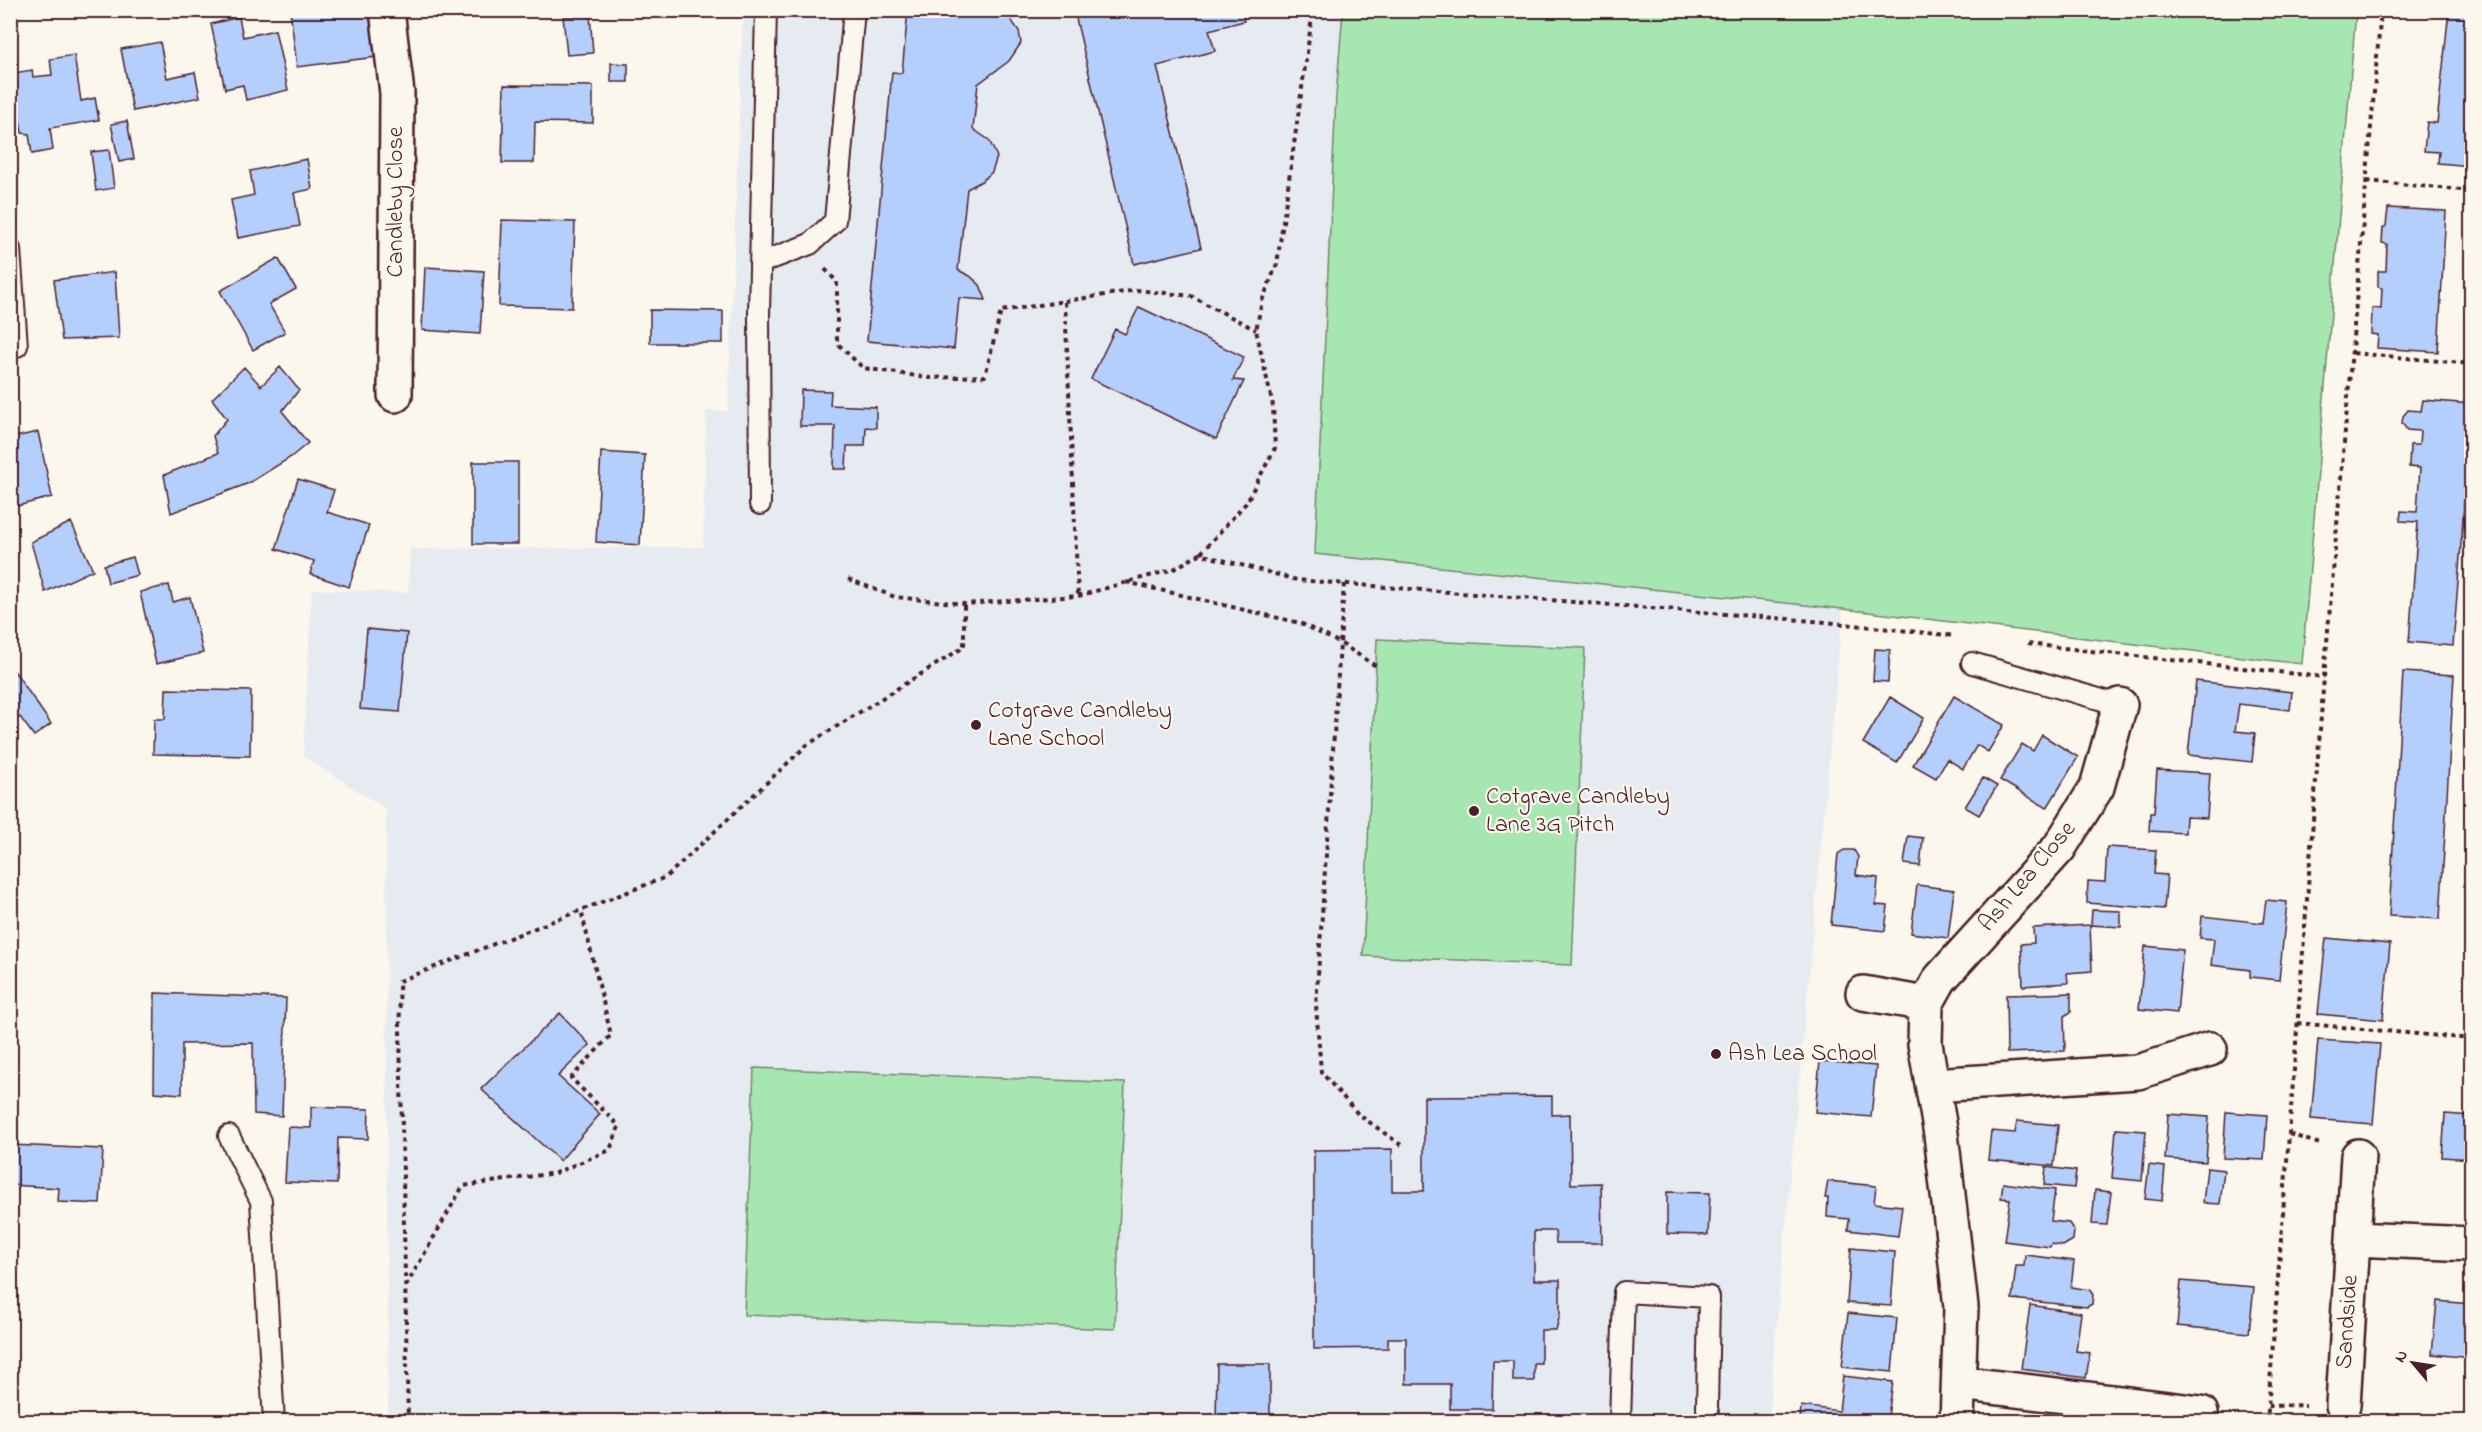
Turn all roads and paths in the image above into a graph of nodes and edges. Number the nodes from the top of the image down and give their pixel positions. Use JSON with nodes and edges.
{"nodes":[{"id":1,"x":387,"y":10,"type":"edge"},
{"id":2,"x":766,"y":10,"type":"edge"},
{"id":3,"x":854,"y":10,"type":"edge"},
{"id":4,"x":1314,"y":10,"type":"edge"},
{"id":5,"x":2381,"y":10,"type":"edge"},
{"id":6,"x":2367,"y":181,"type":"junction"},
{"id":7,"x":2472,"y":191,"type":"edge"},
{"id":8,"x":802,"y":247,"type":"junction"},
{"id":9,"x":10,"y":249,"type":"edge"},
{"id":10,"x":760,"y":263,"type":"junction"},
{"id":11,"x":1065,"y":302,"type":"junction"},
{"id":12,"x":1256,"y":330,"type":"junction"},
{"id":13,"x":17,"y":346,"type":"dead end"},
{"id":14,"x":2353,"y":353,"type":"junction"},
{"id":15,"x":2472,"y":364,"type":"edge"},
{"id":16,"x":395,"y":394,"type":"dead end"},
{"id":17,"x":760,"y":504,"type":"dead end"},
{"id":18,"x":1200,"y":554,"type":"junction"},
{"id":19,"x":848,"y":579,"type":"dead end"},
{"id":20,"x":1125,"y":582,"type":"junction"},
{"id":21,"x":1344,"y":584,"type":"junction"},
{"id":22,"x":1078,"y":596,"type":"junction"},
{"id":23,"x":964,"y":604,"type":"junction"},
{"id":24,"x":1957,"y":636,"type":"dead end"},
{"id":25,"x":1340,"y":643,"type":"junction"},
{"id":26,"x":2016,"y":643,"type":"dead end"},
{"id":27,"x":1972,"y":663,"type":"dead end"},
{"id":28,"x":1376,"y":666,"type":"dead end"},
{"id":29,"x":2324,"y":677,"type":"junction"},
{"id":30,"x":2120,"y":705,"type":"joint"},
{"id":31,"x":581,"y":910,"type":"junction"},
{"id":32,"x":1863,"y":993,"type":"dead end"},
{"id":33,"x":1926,"y":1004,"type":"junction"},
{"id":34,"x":2297,"y":1023,"type":"junction"},
{"id":35,"x":2472,"y":1039,"type":"edge"},
{"id":36,"x":2211,"y":1049,"type":"dead end"},
{"id":37,"x":1933,"y":1085,"type":"junction"},
{"id":38,"x":229,"y":1136,"type":"dead end"},
{"id":39,"x":1404,"y":1147,"type":"dead end"},
{"id":40,"x":2358,"y":1156,"type":"dead end"},
{"id":41,"x":2353,"y":1239,"type":"junction"},
{"id":42,"x":2472,"y":1244,"type":"edge"},
{"id":43,"x":405,"y":1286,"type":"junction"},
{"id":44,"x":1959,"y":1383,"type":"junction"},
{"id":45,"x":2343,"y":1405,"type":"dead end"},
{"id":46,"x":2200,"y":1413,"type":"dead end"},
{"id":47,"x":274,"y":1422,"type":"edge"},
{"id":48,"x":408,"y":1422,"type":"edge"},
{"id":49,"x":1620,"y":1422,"type":"edge"},
{"id":50,"x":1710,"y":1422,"type":"edge"},
{"id":51,"x":1957,"y":1422,"type":"edge"},
{"id":52,"x":2267,"y":1422,"type":"edge"}],
"edges":[{"from":1,"to":16,"type":"street","name":"Candleby Close"},
{"from":2,"to":10,"type":"lane"},
{"from":3,"to":8,"type":"lane"},
{"from":4,"to":12,"type":"path"},
{"from":5,"to":6,"type":"path"},
{"from":6,"to":7,"type":"path"},
{"from":6,"to":14,"type":"path"},
{"from":8,"to":10,"type":"lane"},
{"from":8,"to":11,"type":"path"},
{"from":9,"to":13,"type":"lane"},
{"from":10,"to":17,"type":"lane"},
{"from":11,"to":12,"type":"path"},
{"from":11,"to":22,"type":"path"},
{"from":12,"to":18,"type":"path"},
{"from":14,"to":15,"type":"path"},
{"from":14,"to":29,"type":"path"},
{"from":18,"to":20,"type":"path"},
{"from":18,"to":21,"type":"path"},
{"from":19,"to":23,"type":"path"},
{"from":20,"to":22,"type":"path"},
{"from":20,"to":25,"type":"path"},
{"from":21,"to":24,"type":"path"},
{"from":21,"to":25,"type":"path"},
{"from":22,"to":23,"type":"path"},
{"from":23,"to":31,"type":"path"},
{"from":25,"to":28,"type":"path"},
{"from":25,"to":39,"type":"path"},
{"from":26,"to":29,"type":"path"},
{"from":27,"to":30,"type":"lane"},
{"from":29,"to":34,"type":"path"},
{"from":30,"to":33,"type":"street","name":"Ash Lea Close"},
{"from":31,"to":43,"type":"path"},
{"from":31,"to":43,"type":"path"},
{"from":32,"to":33,"type":"street"},
{"from":33,"to":37,"type":"street","name":"Ash Lea Close"},
{"from":34,"to":35,"type":"path"},
{"from":34,"to":52,"type":"path"},
{"from":36,"to":37,"type":"street"},
{"from":37,"to":44,"type":"street","name":"Ash Lea Close"},
{"from":38,"to":47,"type":"lane"},
{"from":40,"to":41,"type":"street","name":"Sandside"},
{"from":41,"to":42,"type":"street"},
{"from":41,"to":45,"type":"street","name":"Sandside"},
{"from":43,"to":48,"type":"path"},
{"from":44,"to":46,"type":"street"},
{"from":44,"to":51,"type":"street","name":"Ash Lea Close"},
{"from":49,"to":50,"type":"lane"}]}
